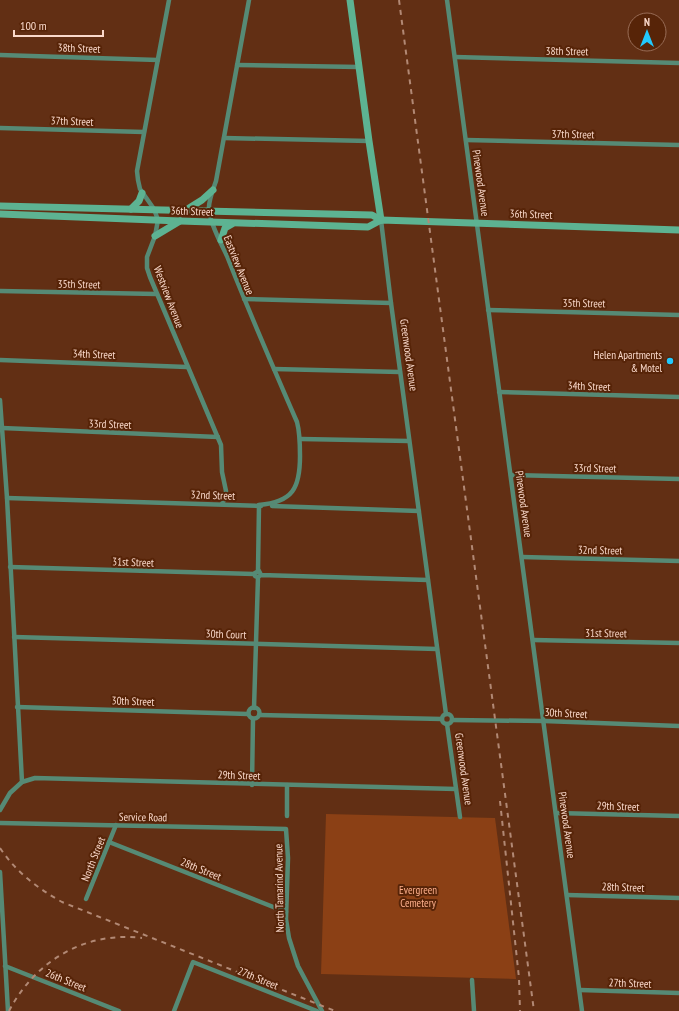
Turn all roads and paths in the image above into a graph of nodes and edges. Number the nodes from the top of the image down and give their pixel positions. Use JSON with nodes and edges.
{"nodes":[{"id":1,"x":169,"y":0,"type":"edge"},
{"id":2,"x":249,"y":0,"type":"edge"},
{"id":3,"x":350,"y":0,"type":"edge"},
{"id":4,"x":447,"y":0,"type":"edge"},
{"id":5,"x":0,"y":55,"type":"edge"},
{"id":6,"x":454,"y":57,"type":"junction"},
{"id":7,"x":158,"y":60,"type":"junction"},
{"id":8,"x":679,"y":63,"type":"edge"},
{"id":9,"x":237,"y":65,"type":"junction"},
{"id":10,"x":359,"y":67,"type":"junction"},
{"id":11,"x":0,"y":128,"type":"edge"},
{"id":12,"x":144,"y":132,"type":"junction"},
{"id":13,"x":224,"y":138,"type":"junction"},
{"id":14,"x":466,"y":140,"type":"junction"},
{"id":15,"x":369,"y":141,"type":"junction"},
{"id":16,"x":679,"y":145,"type":"edge"},
{"id":17,"x":213,"y":190,"type":"junction"},
{"id":18,"x":142,"y":193,"type":"junction"},
{"id":19,"x":0,"y":206,"type":"edge"},
{"id":20,"x":131,"y":209,"type":"junction"},
{"id":21,"x":154,"y":209,"type":"junction"},
{"id":22,"x":185,"y":210,"type":"junction"},
{"id":23,"x":209,"y":211,"type":"junction"},
{"id":24,"x":0,"y":214,"type":"edge"},
{"id":25,"x":158,"y":220,"type":"junction"},
{"id":26,"x":381,"y":220,"type":"junction"},
{"id":27,"x":180,"y":221,"type":"junction"},
{"id":28,"x":212,"y":222,"type":"junction"},
{"id":29,"x":233,"y":223,"type":"junction"},
{"id":30,"x":477,"y":224,"type":"junction"},
{"id":31,"x":679,"y":230,"type":"edge"},
{"id":32,"x":155,"y":236,"type":"junction"},
{"id":33,"x":220,"y":240,"type":"junction"},
{"id":34,"x":0,"y":291,"type":"edge"},
{"id":35,"x":157,"y":294,"type":"junction"},
{"id":36,"x":244,"y":299,"type":"junction"},
{"id":37,"x":391,"y":303,"type":"junction"},
{"id":38,"x":488,"y":310,"type":"junction"},
{"id":39,"x":679,"y":315,"type":"edge"},
{"id":40,"x":0,"y":360,"type":"edge"},
{"id":41,"x":187,"y":367,"type":"junction"},
{"id":42,"x":274,"y":369,"type":"junction"},
{"id":43,"x":400,"y":372,"type":"junction"},
{"id":44,"x":499,"y":392,"type":"junction"},
{"id":45,"x":679,"y":397,"type":"edge"},
{"id":46,"x":0,"y":400,"type":"edge"},
{"id":47,"x":2,"y":428,"type":"junction"},
{"id":48,"x":218,"y":437,"type":"junction"},
{"id":49,"x":301,"y":439,"type":"junction"},
{"id":50,"x":409,"y":441,"type":"junction"},
{"id":51,"x":510,"y":475,"type":"junction"},
{"id":52,"x":679,"y":479,"type":"edge"},
{"id":53,"x":7,"y":498,"type":"junction"},
{"id":54,"x":222,"y":504,"type":"junction"},
{"id":55,"x":259,"y":506,"type":"junction"},
{"id":56,"x":419,"y":510,"type":"junction"},
{"id":57,"x":522,"y":558,"type":"junction"},
{"id":58,"x":679,"y":561,"type":"edge"},
{"id":59,"x":10,"y":567,"type":"junction"},
{"id":60,"x":258,"y":574,"type":"junction"},
{"id":61,"x":428,"y":580,"type":"junction"},
{"id":62,"x":14,"y":637,"type":"junction"},
{"id":63,"x":533,"y":640,"type":"junction"},
{"id":64,"x":256,"y":644,"type":"junction"},
{"id":65,"x":679,"y":644,"type":"edge"},
{"id":66,"x":437,"y":649,"type":"junction"},
{"id":67,"x":17,"y":707,"type":"junction"},
{"id":68,"x":254,"y":708,"type":"junction"},
{"id":69,"x":248,"y":714,"type":"junction"},
{"id":70,"x":446,"y":714,"type":"junction"},
{"id":71,"x":259,"y":716,"type":"junction"},
{"id":72,"x":253,"y":719,"type":"junction"},
{"id":73,"x":442,"y":719,"type":"junction"},
{"id":74,"x":452,"y":720,"type":"junction"},
{"id":75,"x":544,"y":721,"type":"junction"},
{"id":76,"x":447,"y":724,"type":"junction"},
{"id":77,"x":679,"y":726,"type":"edge"},
{"id":78,"x":22,"y":782,"type":"junction"},
{"id":79,"x":252,"y":784,"type":"junction"},
{"id":80,"x":287,"y":785,"type":"junction"},
{"id":81,"x":456,"y":789,"type":"junction"},
{"id":82,"x":0,"y":810,"type":"edge"},
{"id":83,"x":556,"y":813,"type":"junction"},
{"id":84,"x":286,"y":816,"type":"dead end"},
{"id":85,"x":679,"y":816,"type":"edge"},
{"id":86,"x":460,"y":817,"type":"dead end"},
{"id":87,"x":0,"y":823,"type":"edge"},
{"id":88,"x":116,"y":825,"type":"junction"},
{"id":89,"x":286,"y":829,"type":"joint"},
{"id":90,"x":109,"y":842,"type":"junction"},
{"id":91,"x":0,"y":872,"type":"edge"},
{"id":92,"x":567,"y":895,"type":"junction"},
{"id":93,"x":679,"y":898,"type":"edge"},
{"id":94,"x":86,"y":899,"type":"dead end"},
{"id":95,"x":286,"y":912,"type":"junction"},
{"id":96,"x":5,"y":966,"type":"junction"},
{"id":97,"x":472,"y":980,"type":"dead end"},
{"id":98,"x":580,"y":990,"type":"junction"},
{"id":99,"x":679,"y":993,"type":"edge"},
{"id":100,"x":8,"y":1011,"type":"edge"},
{"id":101,"x":119,"y":1011,"type":"edge"},
{"id":102,"x":174,"y":1011,"type":"edge"},
{"id":103,"x":317,"y":1011,"type":"edge"},
{"id":104,"x":322,"y":1011,"type":"edge"},
{"id":105,"x":474,"y":1011,"type":"edge"},
{"id":106,"x":582,"y":1011,"type":"edge"}],
"edges":[{"from":1,"to":7,"type":"street"},
{"from":2,"to":9,"type":"street","name":"Eastview Avenue"},
{"from":3,"to":10,"type":"street","name":"Greenwood Avenue"},
{"from":4,"to":6,"type":"street","name":"Pinewood Avenue"},
{"from":5,"to":7,"type":"street","name":"38th Street"},
{"from":6,"to":8,"type":"street","name":"38th Street"},
{"from":6,"to":14,"type":"street","name":"Pinewood Avenue"},
{"from":7,"to":12,"type":"street"},
{"from":9,"to":10,"type":"street"},
{"from":9,"to":13,"type":"street","name":"Eastview Avenue"},
{"from":10,"to":15,"type":"street","name":"Greenwood Avenue"},
{"from":11,"to":12,"type":"street","name":"37th Street"},
{"from":12,"to":18,"type":"street"},
{"from":13,"to":15,"type":"street"},
{"from":13,"to":17,"type":"street","name":"Eastview Avenue"},
{"from":14,"to":16,"type":"street","name":"37th Street"},
{"from":14,"to":30,"type":"street","name":"Pinewood Avenue"},
{"from":15,"to":26,"type":"street","name":"Greenwood Avenue"},
{"from":17,"to":22,"type":"street"},
{"from":17,"to":23,"type":"street","name":"Eastview Avenue"},
{"from":18,"to":20,"type":"street"},
{"from":18,"to":21,"type":"street"},
{"from":19,"to":20,"type":"street","name":"36th Street"},
{"from":20,"to":21,"type":"street","name":"36th Street"},
{"from":21,"to":22,"type":"street","name":"36th Street"},
{"from":21,"to":25,"type":"street"},
{"from":22,"to":23,"type":"street","name":"36th Street"},
{"from":23,"to":26,"type":"street","name":"36th Street"},
{"from":23,"to":28,"type":"street","name":"Eastview Avenue"},
{"from":24,"to":25,"type":"street","name":"36th Street"},
{"from":25,"to":27,"type":"street","name":"36th Street"},
{"from":25,"to":32,"type":"street","name":"Westview Avenue"},
{"from":26,"to":29,"type":"street","name":"36th Street"},
{"from":26,"to":30,"type":"street","name":"36th Street"},
{"from":26,"to":37,"type":"street","name":"Greenwood Avenue"},
{"from":27,"to":28,"type":"street","name":"36th Street"},
{"from":27,"to":32,"type":"street"},
{"from":28,"to":29,"type":"street","name":"36th Street"},
{"from":28,"to":33,"type":"street","name":"Eastview Avenue"},
{"from":29,"to":33,"type":"street"},
{"from":30,"to":31,"type":"street","name":"36th Street"},
{"from":30,"to":38,"type":"street","name":"Pinewood Avenue"},
{"from":32,"to":35,"type":"street","name":"Westview Avenue"},
{"from":33,"to":36,"type":"street","name":"Eastview Avenue"},
{"from":34,"to":35,"type":"street","name":"35th Street"},
{"from":35,"to":41,"type":"street","name":"Westview Avenue"},
{"from":36,"to":37,"type":"street"},
{"from":36,"to":42,"type":"street","name":"Eastview Avenue"},
{"from":37,"to":43,"type":"street","name":"Greenwood Avenue"},
{"from":38,"to":39,"type":"street","name":"35th Street"},
{"from":38,"to":44,"type":"street","name":"Pinewood Avenue"},
{"from":40,"to":41,"type":"street","name":"34th Street"},
{"from":41,"to":48,"type":"street","name":"Westview Avenue"},
{"from":42,"to":43,"type":"street"},
{"from":42,"to":49,"type":"street","name":"Eastview Avenue"},
{"from":43,"to":50,"type":"street","name":"Greenwood Avenue"},
{"from":44,"to":45,"type":"street","name":"34th Street"},
{"from":44,"to":51,"type":"street","name":"Pinewood Avenue"},
{"from":46,"to":47,"type":"street"},
{"from":47,"to":48,"type":"street","name":"33rd Street"},
{"from":47,"to":53,"type":"street"},
{"from":48,"to":54,"type":"street","name":"Westview Avenue"},
{"from":49,"to":50,"type":"street"},
{"from":49,"to":55,"type":"street","name":"Eastview Avenue"},
{"from":50,"to":56,"type":"street","name":"Greenwood Avenue"},
{"from":51,"to":52,"type":"street","name":"33rd Street"},
{"from":51,"to":57,"type":"street","name":"Pinewood Avenue"},
{"from":53,"to":54,"type":"street","name":"32nd Street"},
{"from":53,"to":59,"type":"street"},
{"from":54,"to":55,"type":"street","name":"32nd Street"},
{"from":55,"to":56,"type":"street","name":"32nd Street"},
{"from":55,"to":60,"type":"street"},
{"from":56,"to":61,"type":"street","name":"Greenwood Avenue"},
{"from":57,"to":58,"type":"street","name":"32nd Street"},
{"from":57,"to":63,"type":"street","name":"Pinewood Avenue"},
{"from":59,"to":60,"type":"street","name":"31st Street"},
{"from":59,"to":62,"type":"street"},
{"from":60,"to":61,"type":"street","name":"31st Street"},
{"from":60,"to":64,"type":"street"},
{"from":61,"to":66,"type":"street","name":"Greenwood Avenue"},
{"from":62,"to":64,"type":"street","name":"30th Court"},
{"from":62,"to":67,"type":"street"},
{"from":63,"to":65,"type":"street","name":"31st Street"},
{"from":63,"to":75,"type":"street","name":"Pinewood Avenue"},
{"from":64,"to":66,"type":"street","name":"30th Court"},
{"from":64,"to":68,"type":"street"},
{"from":66,"to":70,"type":"street","name":"Greenwood Avenue"},
{"from":67,"to":69,"type":"street","name":"30th Street"},
{"from":67,"to":78,"type":"street"},
{"from":68,"to":69,"type":"street"},
{"from":68,"to":71,"type":"street"},
{"from":69,"to":72,"type":"street"},
{"from":70,"to":73,"type":"street"},
{"from":70,"to":74,"type":"street"},
{"from":71,"to":72,"type":"street"},
{"from":71,"to":73,"type":"street"},
{"from":72,"to":79,"type":"street"},
{"from":73,"to":76,"type":"street"},
{"from":74,"to":75,"type":"street","name":"30th Street"},
{"from":74,"to":76,"type":"street"},
{"from":75,"to":77,"type":"street","name":"30th Street"},
{"from":75,"to":83,"type":"street","name":"Pinewood Avenue"},
{"from":76,"to":81,"type":"street","name":"Greenwood Avenue"},
{"from":78,"to":79,"type":"street","name":"29th Street"},
{"from":78,"to":82,"type":"street"},
{"from":79,"to":80,"type":"street","name":"29th Street"},
{"from":80,"to":81,"type":"street","name":"29th Street"},
{"from":80,"to":84,"type":"street"},
{"from":81,"to":86,"type":"street","name":"Greenwood Avenue"},
{"from":83,"to":85,"type":"street","name":"29th Street"},
{"from":83,"to":92,"type":"street","name":"Pinewood Avenue"},
{"from":87,"to":88,"type":"street","name":"Service Road"},
{"from":88,"to":89,"type":"street","name":"Service Road"},
{"from":88,"to":90,"type":"street","name":"North Street"},
{"from":89,"to":95,"type":"street","name":"North Tamarind Avenue"},
{"from":90,"to":94,"type":"street","name":"North Street"},
{"from":90,"to":95,"type":"street","name":"28th Street"},
{"from":91,"to":96,"type":"street"},
{"from":92,"to":93,"type":"street","name":"28th Street"},
{"from":92,"to":98,"type":"street","name":"Pinewood Avenue"},
{"from":95,"to":104,"type":"street","name":"North Tamarind Avenue"},
{"from":96,"to":100,"type":"street"},
{"from":96,"to":101,"type":"street","name":"26th Street"},
{"from":97,"to":105,"type":"street"},
{"from":98,"to":99,"type":"street","name":"27th Street"},
{"from":98,"to":106,"type":"street","name":"Pinewood Avenue"},
{"from":102,"to":103,"type":"street","name":"27th Street"}]}
